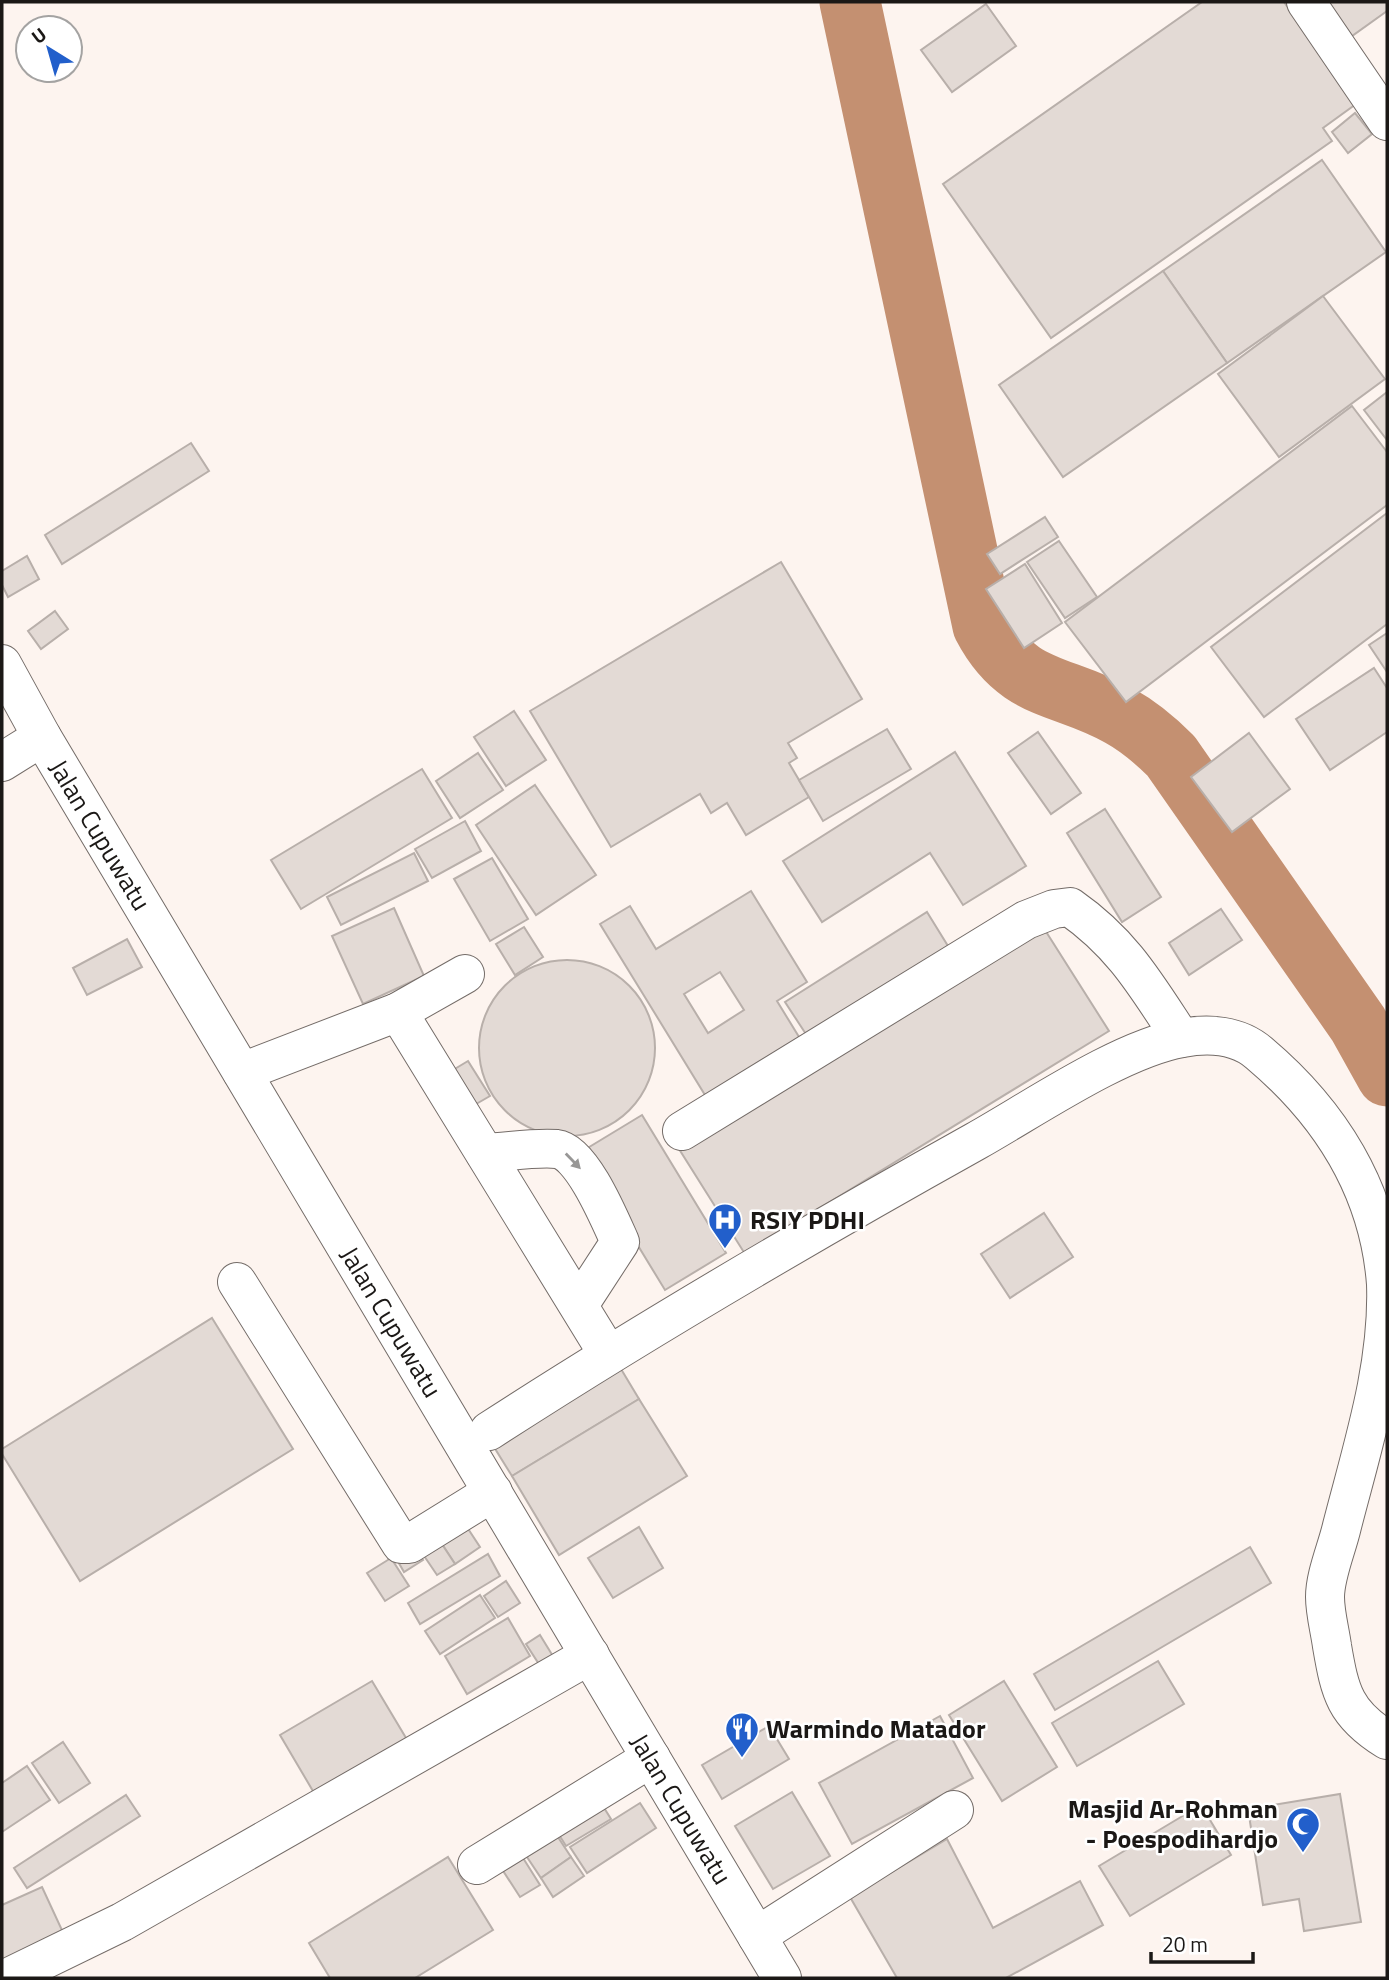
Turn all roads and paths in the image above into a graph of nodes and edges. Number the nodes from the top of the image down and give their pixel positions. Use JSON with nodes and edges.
{"nodes":[{"id":1,"x":1306,"y":2,"type":"edge"},
{"id":2,"x":1387,"y":121,"type":"edge"},
{"id":3,"x":2,"y":664,"type":"edge"},
{"id":4,"x":41,"y":737,"type":"junction"},
{"id":5,"x":2,"y":762,"type":"edge"},
{"id":6,"x":465,"y":974,"type":"dead end"},
{"id":7,"x":398,"y":1012,"type":"junction"},
{"id":8,"x":1181,"y":1038,"type":"junction"},
{"id":9,"x":242,"y":1072,"type":"junction"},
{"id":10,"x":682,"y":1131,"type":"dead end"},
{"id":11,"x":485,"y":1153,"type":"junction"},
{"id":12,"x":237,"y":1282,"type":"dead end"},
{"id":13,"x":579,"y":1305,"type":"junction"},
{"id":14,"x":608,"y":1354,"type":"junction"},
{"id":15,"x":489,"y":1431,"type":"dead end"},
{"id":16,"x":493,"y":1492,"type":"junction"},
{"id":17,"x":590,"y":1655,"type":"junction"},
{"id":18,"x":1387,"y":1740,"type":"edge"},
{"id":19,"x":651,"y":1758,"type":"junction"},
{"id":20,"x":954,"y":1810,"type":"dead end"},
{"id":21,"x":477,"y":1865,"type":"dead end"},
{"id":22,"x":757,"y":1936,"type":"junction"},
{"id":23,"x":7,"y":1978,"type":"edge"},
{"id":24,"x":782,"y":1978,"type":"edge"}],
"edges":[{"from":1,"to":2,"type":"street"},
{"from":3,"to":4,"type":"street","name":"Jalan Cupuwatu"},
{"from":4,"to":5,"type":"street"},
{"from":4,"to":9,"type":"street","name":"Jalan Cupuwatu"},
{"from":6,"to":7,"type":"street"},
{"from":7,"to":9,"type":"street"},
{"from":7,"to":11,"type":"street"},
{"from":8,"to":10,"type":"street"},
{"from":8,"to":14,"type":"street"},
{"from":8,"to":18,"type":"street"},
{"from":9,"to":16,"type":"street","name":"Jalan Cupuwatu"},
{"from":11,"to":13,"type":"street"},
{"from":11,"to":13,"type":"street","one_way":true},
{"from":12,"to":16,"type":"street"},
{"from":13,"to":14,"type":"street"},
{"from":14,"to":15,"type":"street"},
{"from":16,"to":17,"type":"street","name":"Jalan Cupuwatu"},
{"from":17,"to":19,"type":"street","name":"Jalan Cupuwatu"},
{"from":17,"to":23,"type":"street"},
{"from":19,"to":21,"type":"street"},
{"from":19,"to":22,"type":"street","name":"Jalan Cupuwatu"},
{"from":20,"to":22,"type":"street"},
{"from":22,"to":24,"type":"street","name":"Jalan Cupuwatu"}]}
